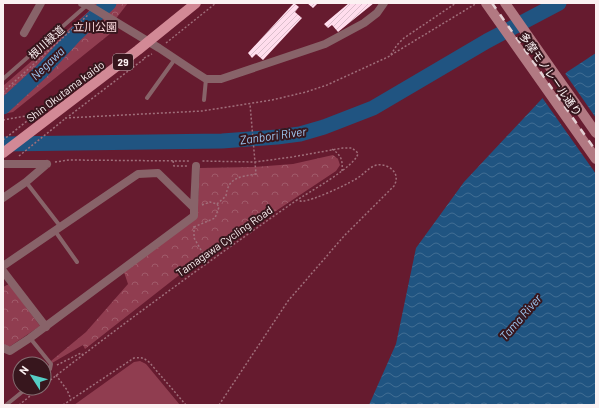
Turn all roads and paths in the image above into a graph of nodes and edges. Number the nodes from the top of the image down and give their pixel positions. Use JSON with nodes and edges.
{"nodes":[{"id":1,"x":41,"y":3,"type":"edge"},
{"id":2,"x":196,"y":3,"type":"edge"},
{"id":3,"x":216,"y":3,"type":"edge"},
{"id":4,"x":384,"y":3,"type":"edge"},
{"id":5,"x":456,"y":3,"type":"edge"},
{"id":6,"x":476,"y":3,"type":"edge"},
{"id":7,"x":486,"y":3,"type":"edge"},
{"id":8,"x":505,"y":3,"type":"edge"},
{"id":9,"x":88,"y":5,"type":"edge"},
{"id":10,"x":24,"y":33,"type":"dead end"},
{"id":11,"x":148,"y":42,"type":"junction"},
{"id":12,"x":166,"y":43,"type":"dead end"},
{"id":13,"x":390,"y":56,"type":"junction"},
{"id":14,"x":174,"y":58,"type":"junction"},
{"id":15,"x":144,"y":59,"type":"dead end"},
{"id":16,"x":100,"y":66,"type":"dead end"},
{"id":17,"x":3,"y":79,"type":"edge"},
{"id":18,"x":206,"y":79,"type":"junction"},
{"id":19,"x":3,"y":92,"type":"edge"},
{"id":20,"x":147,"y":98,"type":"dead end"},
{"id":21,"x":204,"y":100,"type":"dead end"},
{"id":22,"x":250,"y":104,"type":"junction"},
{"id":23,"x":36,"y":114,"type":"junction"},
{"id":24,"x":65,"y":118,"type":"junction"},
{"id":25,"x":3,"y":120,"type":"edge"},
{"id":26,"x":596,"y":133,"type":"edge"},
{"id":27,"x":3,"y":140,"type":"edge"},
{"id":28,"x":332,"y":149,"type":"junction"},
{"id":29,"x":3,"y":153,"type":"edge"},
{"id":30,"x":16,"y":158,"type":"dead end"},
{"id":31,"x":596,"y":159,"type":"edge"},
{"id":32,"x":173,"y":161,"type":"junction"},
{"id":33,"x":255,"y":162,"type":"junction"},
{"id":34,"x":198,"y":163,"type":"junction"},
{"id":35,"x":3,"y":164,"type":"edge"},
{"id":36,"x":47,"y":164,"type":"junction"},
{"id":37,"x":342,"y":171,"type":"junction"},
{"id":38,"x":26,"y":182,"type":"junction"},
{"id":39,"x":3,"y":198,"type":"edge"},
{"id":40,"x":297,"y":200,"type":"junction"},
{"id":41,"x":217,"y":204,"type":"junction"},
{"id":42,"x":194,"y":208,"type":"junction"},
{"id":43,"x":194,"y":227,"type":"dead end"},
{"id":44,"x":57,"y":228,"type":"junction"},
{"id":45,"x":194,"y":238,"type":"dead end"},
{"id":46,"x":77,"y":262,"type":"dead end"},
{"id":47,"x":208,"y":262,"type":"junction"},
{"id":48,"x":3,"y":266,"type":"edge"},
{"id":49,"x":3,"y":271,"type":"edge"},
{"id":50,"x":46,"y":327,"type":"junction"},
{"id":51,"x":30,"y":338,"type":"junction"},
{"id":52,"x":3,"y":348,"type":"edge"},
{"id":53,"x":83,"y":355,"type":"junction"},
{"id":54,"x":45,"y":356,"type":"edge"},
{"id":55,"x":52,"y":368,"type":"edge"},
{"id":56,"x":56,"y":376,"type":"junction"},
{"id":57,"x":52,"y":379,"type":"edge"},
{"id":58,"x":18,"y":396,"type":"edge"},
{"id":59,"x":30,"y":396,"type":"edge"},
{"id":60,"x":72,"y":399,"type":"junction"},
{"id":61,"x":6,"y":405,"type":"edge"},
{"id":62,"x":19,"y":405,"type":"edge"},
{"id":63,"x":63,"y":405,"type":"edge"},
{"id":64,"x":186,"y":405,"type":"edge"},
{"id":65,"x":219,"y":405,"type":"edge"}],
"edges":[{"from":1,"to":10,"type":"street"},
{"from":2,"to":11,"type":"main road","name":"Shin Okutama kaido","number":"29"},
{"from":3,"to":12,"type":"path"},
{"from":4,"to":18,"type":"street"},
{"from":5,"to":13,"type":"path"},
{"from":6,"to":13,"type":"path"},
{"from":7,"to":31,"type":"main road","name":"多摩モノレール通り"},
{"from":8,"to":26,"type":"main road","name":"多摩モノレール通り"},
{"from":9,"to":11,"type":"street"},
{"from":9,"to":17,"type":"lane"},
{"from":9,"to":19,"type":"path","name":"根川緑道"},
{"from":11,"to":14,"type":"street"},
{"from":11,"to":29,"type":"main road","name":"Shin Okutama kaido","number":"29"},
{"from":13,"to":22,"type":"path"},
{"from":14,"to":18,"type":"street"},
{"from":14,"to":20,"type":"lane"},
{"from":15,"to":24,"type":"path"},
{"from":16,"to":23,"type":"path"},
{"from":18,"to":21,"type":"lane"},
{"from":22,"to":24,"type":"path"},
{"from":22,"to":33,"type":"path"},
{"from":23,"to":25,"type":"path"},
{"from":23,"to":27,"type":"path"},
{"from":24,"to":30,"type":"path"},
{"from":28,"to":33,"type":"path"},
{"from":28,"to":37,"type":"path"},
{"from":28,"to":37,"type":"path","name":"Tamagawa Cycling Road"},
{"from":32,"to":34,"type":"path"},
{"from":32,"to":34,"type":"path"},
{"from":32,"to":36,"type":"path"},
{"from":33,"to":34,"type":"path"},
{"from":33,"to":41,"type":"path"},
{"from":34,"to":42,"type":"street"},
{"from":35,"to":36,"type":"street"},
{"from":36,"to":38,"type":"street"},
{"from":37,"to":40,"type":"path","name":"Tamagawa Cycling Road"},
{"from":38,"to":39,"type":"street"},
{"from":38,"to":44,"type":"lane"},
{"from":40,"to":47,"type":"path","name":"Tamagawa Cycling Road"},
{"from":40,"to":65,"type":"path"},
{"from":41,"to":42,"type":"path"},
{"from":41,"to":43,"type":"path"},
{"from":42,"to":44,"type":"street"},
{"from":42,"to":50,"type":"street"},
{"from":44,"to":46,"type":"lane"},
{"from":44,"to":48,"type":"street"},
{"from":45,"to":47,"type":"path"},
{"from":47,"to":53,"type":"path","name":"Tamagawa Cycling Road"},
{"from":49,"to":50,"type":"street"},
{"from":50,"to":51,"type":"street"},
{"from":51,"to":52,"type":"street"},
{"from":51,"to":54,"type":"lane"},
{"from":53,"to":55,"type":"path"},
{"from":53,"to":56,"type":"path","name":"Tamagawa Cycling Road"},
{"from":56,"to":57,"type":"path","name":"Tamagawa Cycling Road"},
{"from":56,"to":60,"type":"path"},
{"from":58,"to":61,"type":"lane"},
{"from":59,"to":62,"type":"path"},
{"from":60,"to":63,"type":"path"},
{"from":60,"to":64,"type":"path"}]}
